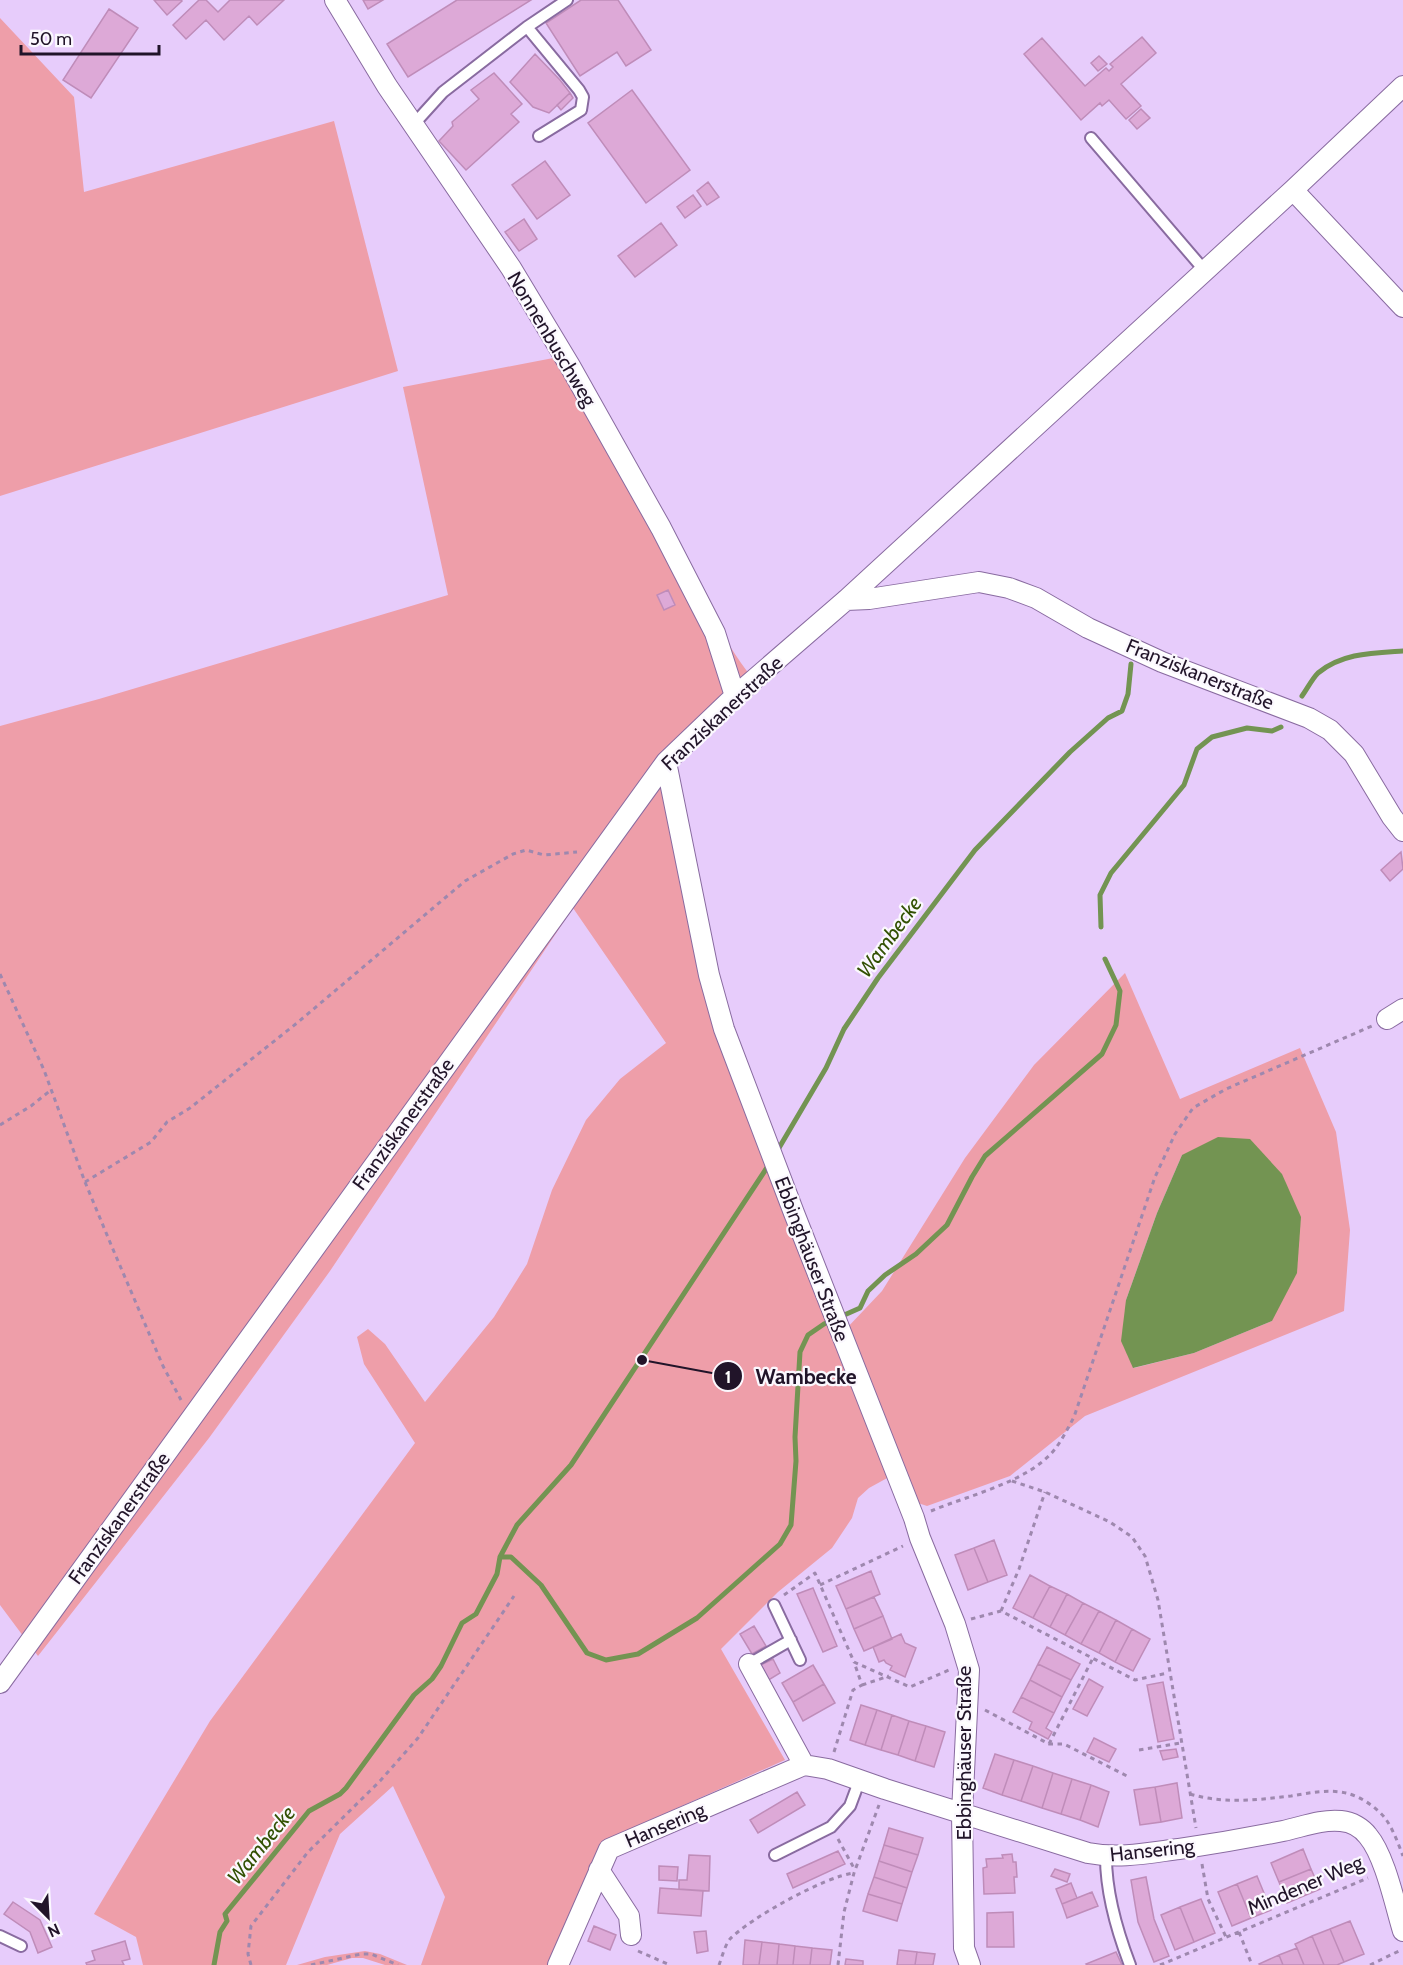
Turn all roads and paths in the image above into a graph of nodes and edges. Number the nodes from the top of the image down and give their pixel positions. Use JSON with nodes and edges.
{"nodes":[{"id":1,"x":335,"y":0,"type":"edge"},
{"id":2,"x":567,"y":0,"type":"edge"},
{"id":3,"x":527,"y":27,"type":"junction"},
{"id":4,"x":1403,"y":86,"type":"edge"},
{"id":5,"x":414,"y":124,"type":"junction"},
{"id":6,"x":538,"y":136,"type":"dead end"},
{"id":7,"x":1091,"y":138,"type":"dead end"},
{"id":8,"x":1293,"y":190,"type":"junction"},
{"id":9,"x":1205,"y":271,"type":"junction"},
{"id":10,"x":1403,"y":307,"type":"edge"},
{"id":11,"x":846,"y":600,"type":"junction"},
{"id":12,"x":735,"y":696,"type":"junction"},
{"id":13,"x":666,"y":762,"type":"junction"},
{"id":14,"x":1403,"y":831,"type":"edge"},
{"id":15,"x":604,"y":849,"type":"junction"},
{"id":16,"x":0,"y":974,"type":"edge"},
{"id":17,"x":1395,"y":1014,"type":"edge"},
{"id":18,"x":51,"y":1090,"type":"junction"},
{"id":19,"x":0,"y":1125,"type":"edge"},
{"id":20,"x":85,"y":1182,"type":"junction"},
{"id":21,"x":191,"y":1417,"type":"junction"},
{"id":22,"x":1012,"y":1481,"type":"junction"},
{"id":23,"x":1045,"y":1492,"type":"junction"},
{"id":24,"x":914,"y":1518,"type":"junction"},
{"id":25,"x":920,"y":1538,"type":"junction"},
{"id":26,"x":820,"y":1585,"type":"junction"},
{"id":27,"x":514,"y":1596,"type":"dead end"},
{"id":28,"x":774,"y":1605,"type":"joint"},
{"id":29,"x":1001,"y":1611,"type":"junction"},
{"id":30,"x":956,"y":1624,"type":"junction"},
{"id":31,"x":791,"y":1640,"type":"junction"},
{"id":32,"x":1093,"y":1658,"type":"junction"},
{"id":33,"x":800,"y":1660,"type":"dead end"},
{"id":34,"x":854,"y":1662,"type":"junction"},
{"id":35,"x":749,"y":1665,"type":"joint"},
{"id":36,"x":969,"y":1670,"type":"junction"},
{"id":37,"x":1169,"y":1673,"type":"junction"},
{"id":38,"x":889,"y":1676,"type":"junction"},
{"id":39,"x":0,"y":1683,"type":"edge"},
{"id":40,"x":862,"y":1685,"type":"junction"},
{"id":41,"x":967,"y":1701,"type":"junction"},
{"id":42,"x":1181,"y":1743,"type":"junction"},
{"id":43,"x":1049,"y":1744,"type":"junction"},
{"id":44,"x":1139,"y":1750,"type":"dead end"},
{"id":45,"x":804,"y":1765,"type":"junction"},
{"id":46,"x":828,"y":1769,"type":"junction"},
{"id":47,"x":1128,"y":1776,"type":"dead end"},
{"id":48,"x":860,"y":1779,"type":"junction"},
{"id":49,"x":885,"y":1790,"type":"junction"},
{"id":50,"x":962,"y":1813,"type":"junction"},
{"id":51,"x":831,"y":1827,"type":"junction"},
{"id":52,"x":1199,"y":1846,"type":"junction"},
{"id":53,"x":775,"y":1855,"type":"dead end"},
{"id":54,"x":1106,"y":1857,"type":"junction"},
{"id":55,"x":599,"y":1870,"type":"junction"},
{"id":56,"x":1384,"y":1870,"type":"junction"},
{"id":57,"x":855,"y":1872,"type":"junction"},
{"id":58,"x":1403,"y":1931,"type":"edge"},
{"id":59,"x":1239,"y":1932,"type":"junction"},
{"id":60,"x":631,"y":1935,"type":"joint"},
{"id":61,"x":0,"y":1936,"type":"edge"},
{"id":62,"x":1227,"y":1937,"type":"junction"},
{"id":63,"x":21,"y":1946,"type":"dead end"},
{"id":64,"x":1403,"y":1949,"type":"edge"},
{"id":65,"x":251,"y":1965,"type":"edge"},
{"id":66,"x":311,"y":1965,"type":"edge"},
{"id":67,"x":398,"y":1965,"type":"edge"},
{"id":68,"x":558,"y":1965,"type":"edge"},
{"id":69,"x":670,"y":1965,"type":"edge"},
{"id":70,"x":719,"y":1965,"type":"edge"},
{"id":71,"x":838,"y":1965,"type":"edge"},
{"id":72,"x":970,"y":1965,"type":"edge"},
{"id":73,"x":1130,"y":1965,"type":"edge"},
{"id":74,"x":1160,"y":1965,"type":"edge"},
{"id":75,"x":1252,"y":1965,"type":"edge"},
{"id":76,"x":1370,"y":1965,"type":"edge"}],
"edges":[{"from":1,"to":5,"type":"street","name":"Nonnenbuschweg"},
{"from":2,"to":3,"type":"lane"},
{"from":3,"to":5,"type":"lane"},
{"from":3,"to":6,"type":"lane"},
{"from":4,"to":8,"type":"street","name":"Franziskanerstraße"},
{"from":5,"to":12,"type":"street","name":"Nonnenbuschweg"},
{"from":7,"to":9,"type":"lane"},
{"from":8,"to":9,"type":"street","name":"Franziskanerstraße"},
{"from":8,"to":10,"type":"street"},
{"from":9,"to":11,"type":"street","name":"Franziskanerstraße"},
{"from":11,"to":12,"type":"street","name":"Franziskanerstraße"},
{"from":11,"to":14,"type":"street","name":"Franziskanerstraße"},
{"from":12,"to":13,"type":"street","name":"Franziskanerstraße"},
{"from":13,"to":15,"type":"street","name":"Franziskanerstraße"},
{"from":13,"to":24,"type":"street","name":"Ebbinghäuser Straße"},
{"from":15,"to":20,"type":"path"},
{"from":15,"to":21,"type":"street","name":"Franziskanerstraße"},
{"from":16,"to":18,"type":"path"},
{"from":17,"to":22,"type":"path"},
{"from":18,"to":19,"type":"path"},
{"from":18,"to":20,"type":"path"},
{"from":20,"to":21,"type":"path"},
{"from":21,"to":39,"type":"street","name":"Franziskanerstraße"},
{"from":22,"to":23,"type":"path"},
{"from":22,"to":24,"type":"path"},
{"from":23,"to":29,"type":"path"},
{"from":23,"to":37,"type":"path"},
{"from":24,"to":25,"type":"street","name":"Ebbinghäuser Straße"},
{"from":25,"to":26,"type":"path"},
{"from":25,"to":30,"type":"street","name":"Ebbinghäuser Straße"},
{"from":26,"to":28,"type":"path"},
{"from":26,"to":34,"type":"path"},
{"from":27,"to":65,"type":"path"},
{"from":28,"to":31,"type":"lane"},
{"from":29,"to":30,"type":"path"},
{"from":29,"to":32,"type":"path"},
{"from":30,"to":36,"type":"street","name":"Ebbinghäuser Straße"},
{"from":31,"to":33,"type":"lane"},
{"from":31,"to":35,"type":"lane"},
{"from":32,"to":37,"type":"path"},
{"from":32,"to":43,"type":"path"},
{"from":34,"to":38,"type":"path"},
{"from":34,"to":40,"type":"path"},
{"from":35,"to":45,"type":"street"},
{"from":36,"to":38,"type":"path"},
{"from":36,"to":41,"type":"street","name":"Ebbinghäuser Straße"},
{"from":37,"to":42,"type":"path"},
{"from":38,"to":40,"type":"path"},
{"from":40,"to":46,"type":"path"},
{"from":41,"to":43,"type":"path"},
{"from":41,"to":50,"type":"street","name":"Ebbinghäuser Straße"},
{"from":42,"to":44,"type":"path"},
{"from":42,"to":52,"type":"path"},
{"from":43,"to":47,"type":"path"},
{"from":45,"to":46,"type":"street","name":"Hansering"},
{"from":45,"to":55,"type":"street","name":"Hansering"},
{"from":46,"to":48,"type":"street","name":"Hansering"},
{"from":48,"to":49,"type":"street","name":"Hansering"},
{"from":48,"to":51,"type":"lane"},
{"from":49,"to":50,"type":"street","name":"Hansering"},
{"from":49,"to":57,"type":"path"},
{"from":50,"to":54,"type":"street","name":"Hansering"},
{"from":50,"to":72,"type":"street","name":"Ebbinghäuser Straße"},
{"from":51,"to":53,"type":"lane"},
{"from":51,"to":57,"type":"path"},
{"from":52,"to":54,"type":"street","name":"Hansering"},
{"from":52,"to":56,"type":"street","name":"Hansering"},
{"from":52,"to":62,"type":"path"},
{"from":54,"to":73,"type":"lane"},
{"from":55,"to":60,"type":"street"},
{"from":55,"to":68,"type":"street","name":"Hansering"},
{"from":56,"to":58,"type":"street","name":"Hansering"},
{"from":56,"to":59,"type":"path","name":"Mindener Weg"},
{"from":57,"to":70,"type":"path"},
{"from":57,"to":71,"type":"path"},
{"from":59,"to":62,"type":"path","name":"Mindener Weg"},
{"from":59,"to":75,"type":"path","name":"Mindener Weg"},
{"from":60,"to":69,"type":"path"},
{"from":61,"to":63,"type":"lane"},
{"from":62,"to":74,"type":"path","name":"Mindener Weg"},
{"from":64,"to":76,"type":"path"},
{"from":66,"to":67,"type":"path"}]}
